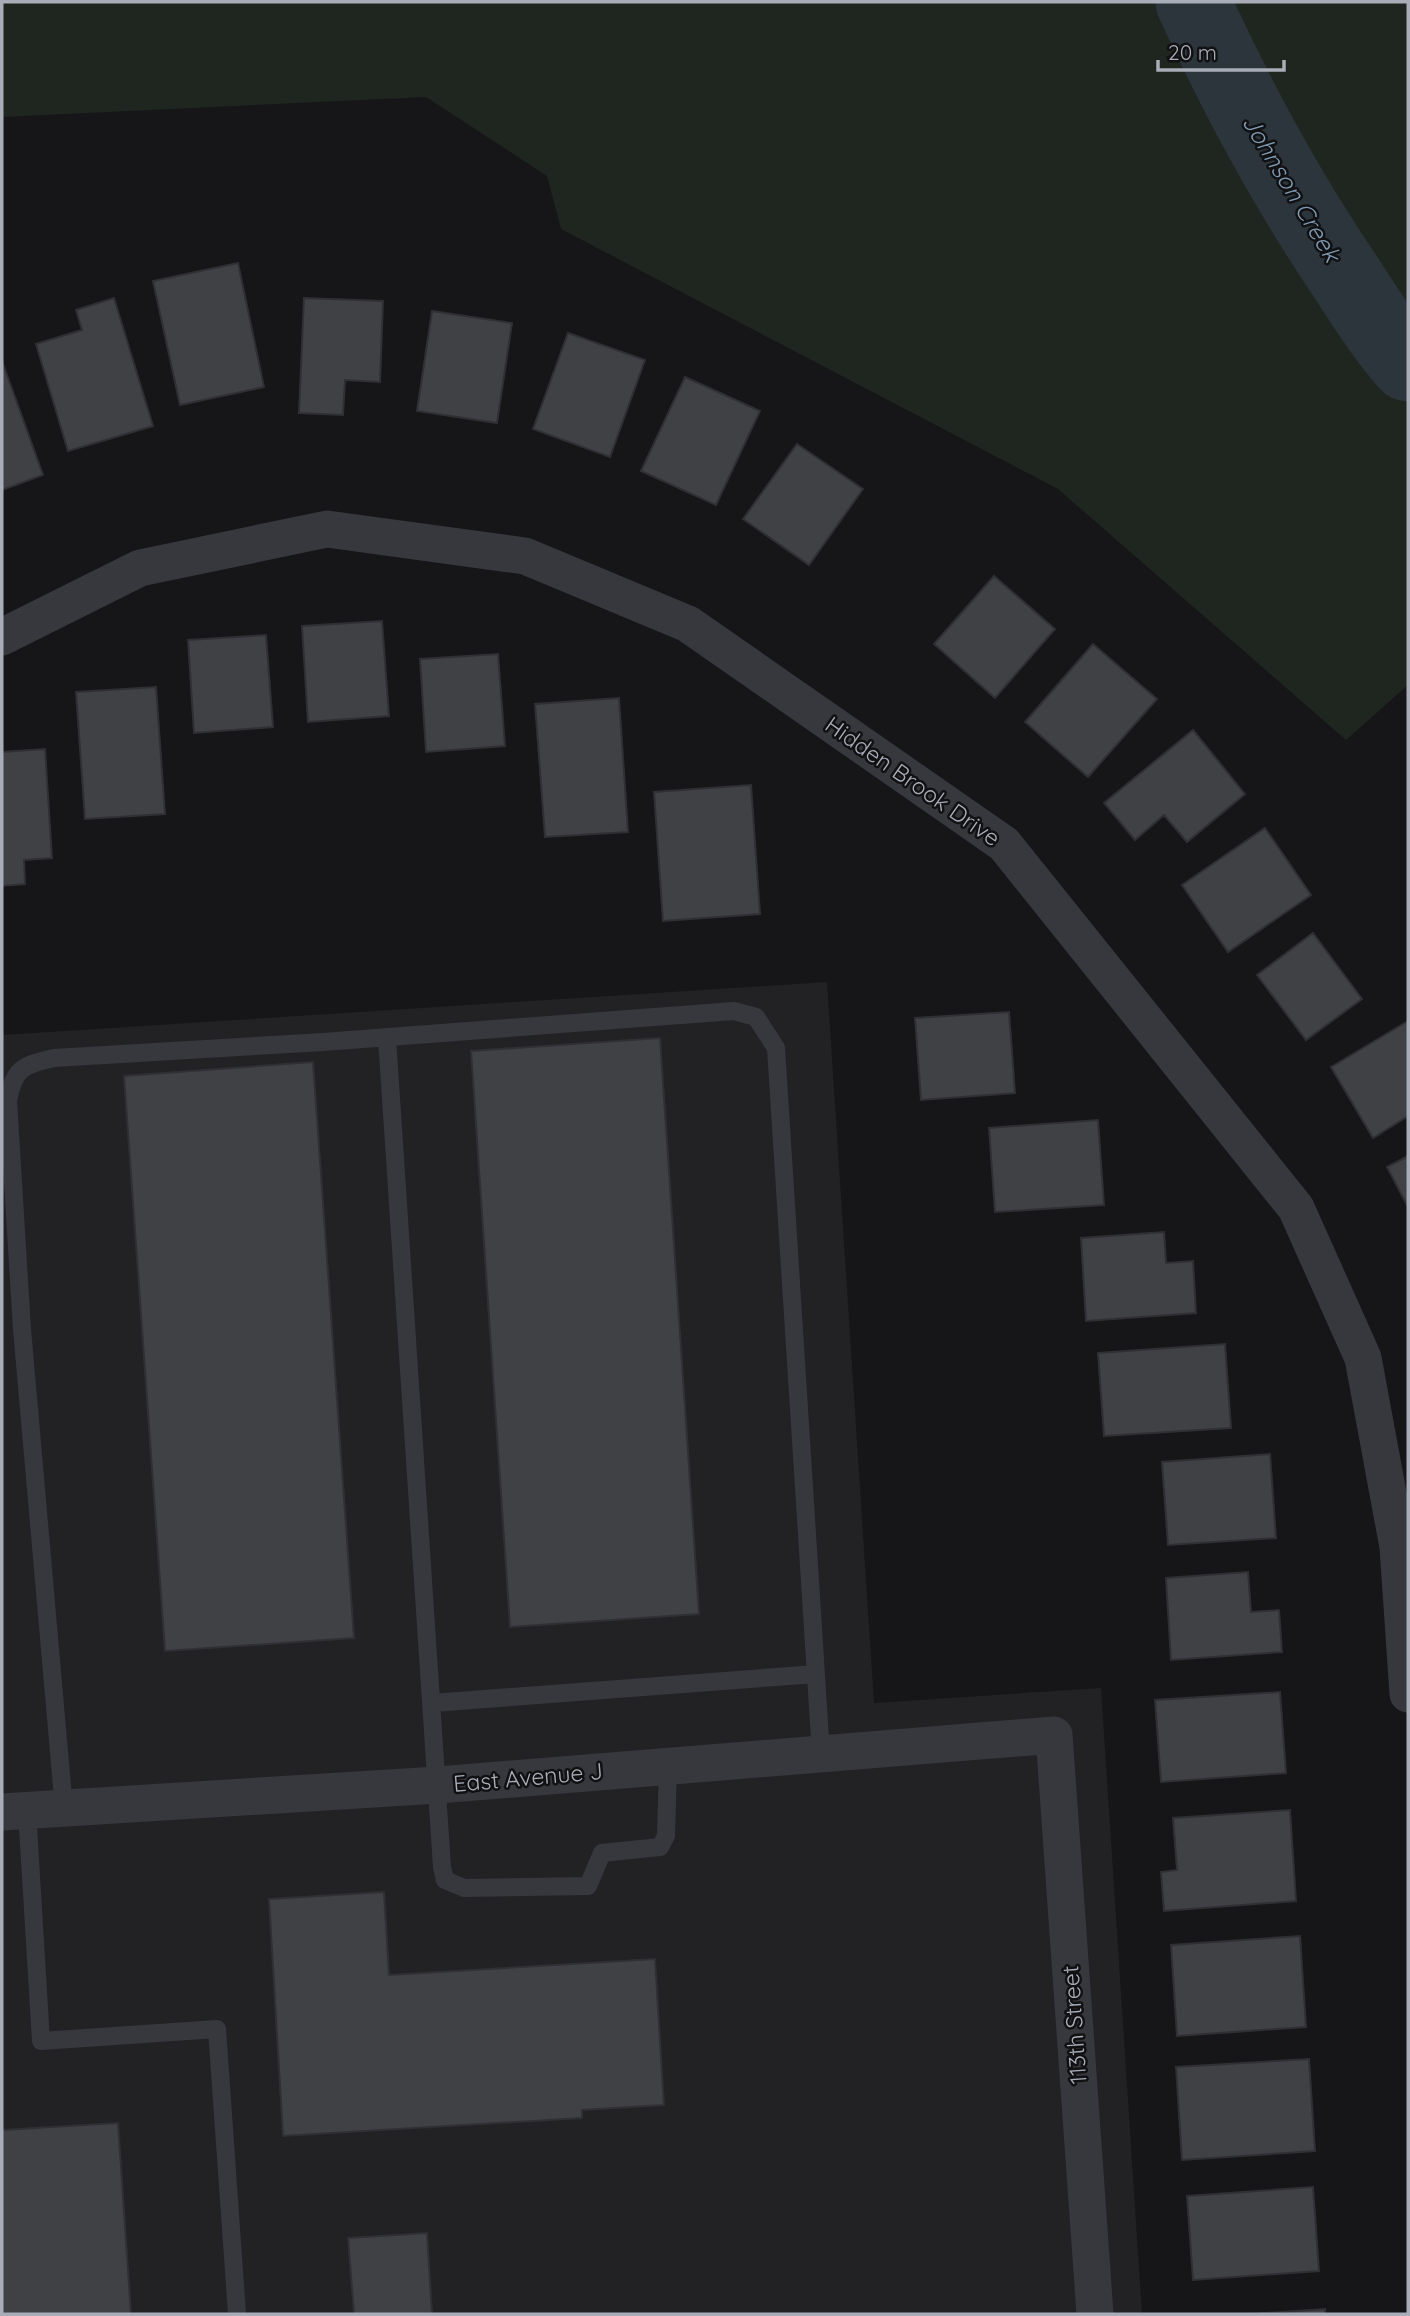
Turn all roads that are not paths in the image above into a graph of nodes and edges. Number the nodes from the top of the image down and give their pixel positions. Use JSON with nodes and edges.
{"nodes":[{"id":1,"x":2,"y":637,"type":"edge"},
{"id":2,"x":387,"y":1038,"type":"junction"},
{"id":3,"x":816,"y":1674,"type":"junction"},
{"id":4,"x":1408,"y":1694,"type":"edge"},
{"id":5,"x":432,"y":1703,"type":"junction"},
{"id":6,"x":1054,"y":1735,"type":"joint"},
{"id":7,"x":821,"y":1754,"type":"junction"},
{"id":8,"x":668,"y":1766,"type":"junction"},
{"id":9,"x":438,"y":1785,"type":"junction"},
{"id":10,"x":64,"y":1809,"type":"junction"},
{"id":11,"x":14,"y":1811,"type":"edge"},
{"id":12,"x":237,"y":2314,"type":"edge"},
{"id":13,"x":1094,"y":2314,"type":"edge"}],
"edges":[{"from":1,"to":4,"type":"street","name":"Hidden Brook Drive"},
{"from":2,"to":3,"type":"lane"},
{"from":2,"to":5,"type":"lane"},
{"from":2,"to":10,"type":"lane"},
{"from":3,"to":5,"type":"lane"},
{"from":3,"to":7,"type":"lane"},
{"from":5,"to":9,"type":"lane"},
{"from":6,"to":7,"type":"street","name":"East Avenue J"},
{"from":6,"to":13,"type":"street","name":"113th Street"},
{"from":7,"to":8,"type":"street","name":"East Avenue J"},
{"from":8,"to":9,"type":"street","name":"East Avenue J"},
{"from":8,"to":9,"type":"lane"},
{"from":9,"to":10,"type":"street","name":"East Avenue J"},
{"from":10,"to":11,"type":"street","name":"East Avenue J"},
{"from":11,"to":12,"type":"lane"}]}
